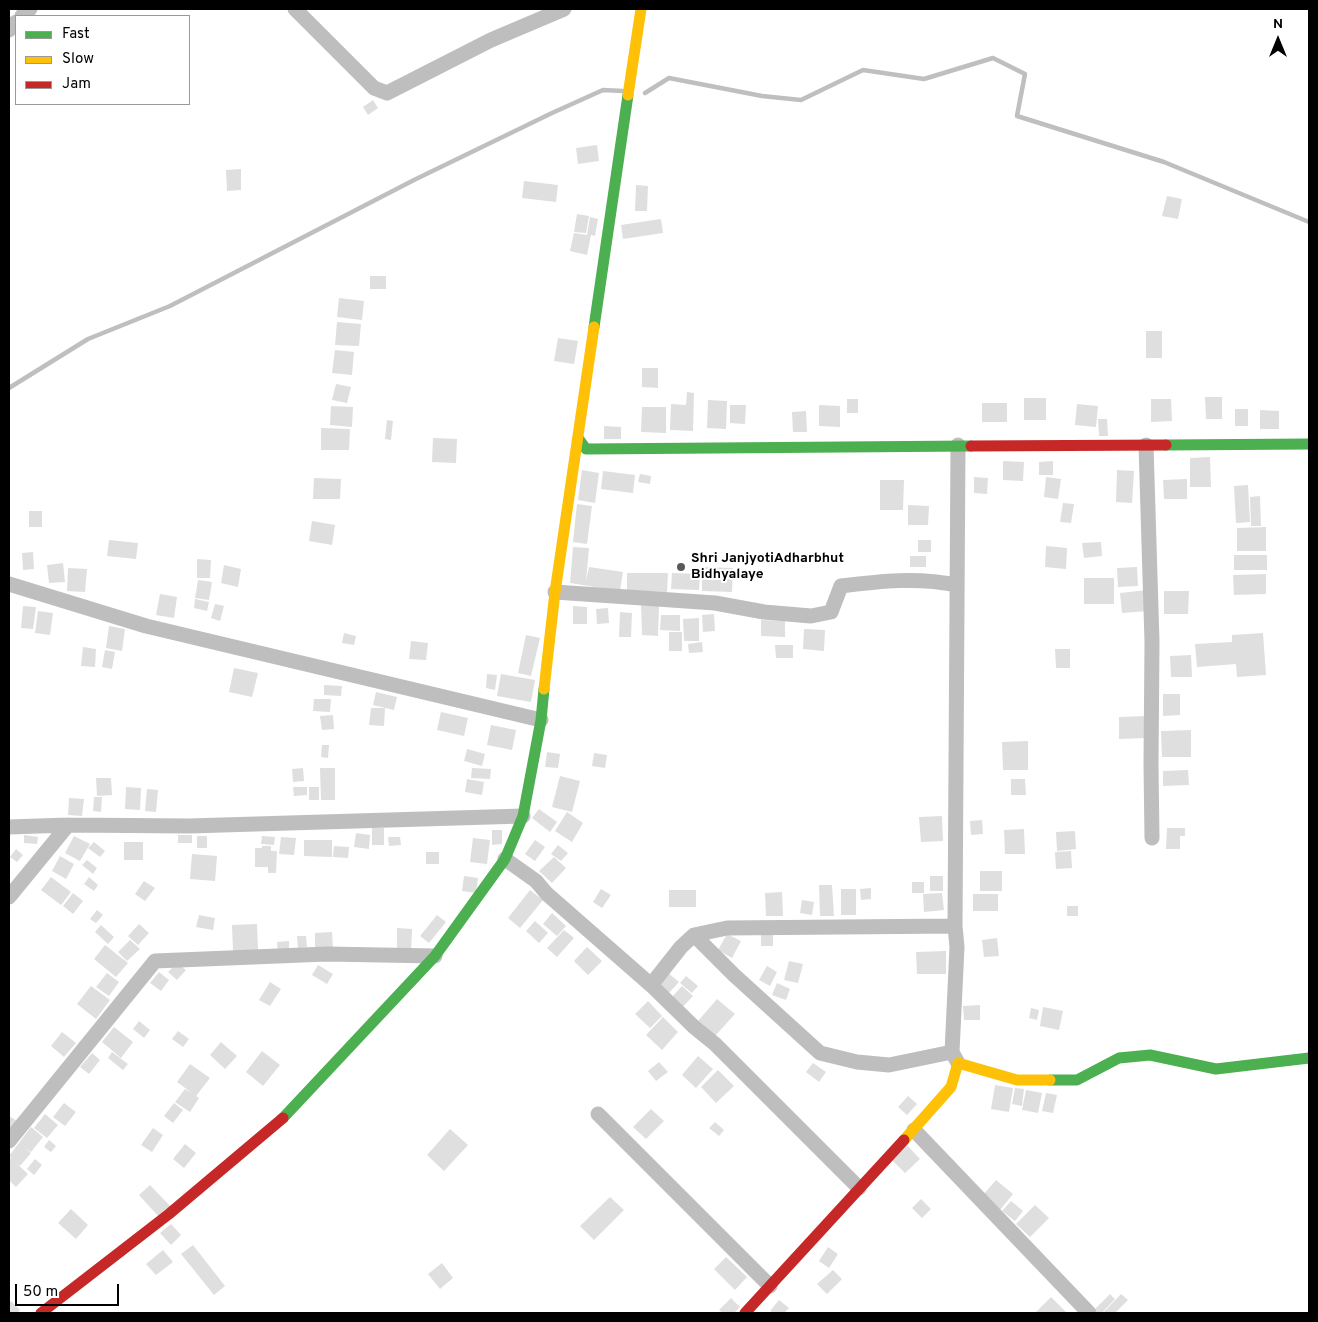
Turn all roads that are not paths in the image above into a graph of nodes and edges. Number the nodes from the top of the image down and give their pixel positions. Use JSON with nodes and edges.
{"nodes":[{"id":1,"x":295,"y":9,"type":"edge"},
{"id":2,"x":564,"y":9,"type":"edge"},
{"id":3,"x":641,"y":9,"type":"edge"},
{"id":4,"x":578,"y":438,"type":"junction"},
{"id":5,"x":1309,"y":444,"type":"edge"},
{"id":6,"x":958,"y":445,"type":"junction"},
{"id":7,"x":1146,"y":445,"type":"junction"},
{"id":8,"x":9,"y":584,"type":"edge"},
{"id":9,"x":957,"y":585,"type":"junction"},
{"id":10,"x":555,"y":592,"type":"junction"},
{"id":11,"x":540,"y":720,"type":"junction"},
{"id":12,"x":523,"y":816,"type":"junction"},
{"id":13,"x":68,"y":825,"type":"junction"},
{"id":14,"x":9,"y":827,"type":"edge"},
{"id":15,"x":1152,"y":838,"type":"dead end"},
{"id":16,"x":505,"y":859,"type":"junction"},
{"id":17,"x":9,"y":897,"type":"edge"},
{"id":18,"x":956,"y":926,"type":"junction"},
{"id":19,"x":694,"y":935,"type":"junction"},
{"id":20,"x":435,"y":956,"type":"junction"},
{"id":21,"x":651,"y":985,"type":"junction"},
{"id":22,"x":955,"y":1057,"type":"junction"},
{"id":23,"x":1309,"y":1058,"type":"edge"},
{"id":24,"x":598,"y":1114,"type":"dead end"},
{"id":25,"x":914,"y":1130,"type":"junction"},
{"id":26,"x":9,"y":1141,"type":"edge"},
{"id":27,"x":859,"y":1188,"type":"junction"},
{"id":28,"x":770,"y":1286,"type":"junction"},
{"id":29,"x":41,"y":1313,"type":"edge"},
{"id":30,"x":746,"y":1313,"type":"edge"},
{"id":31,"x":1089,"y":1313,"type":"edge"}],
"edges":[{"from":1,"to":2,"type":"street"},
{"from":3,"to":4,"type":"street"},
{"from":4,"to":6,"type":"street"},
{"from":4,"to":10,"type":"street"},
{"from":5,"to":7,"type":"street"},
{"from":6,"to":7,"type":"street"},
{"from":6,"to":9,"type":"street"},
{"from":7,"to":15,"type":"street"},
{"from":8,"to":11,"type":"street"},
{"from":9,"to":10,"type":"street"},
{"from":9,"to":18,"type":"street"},
{"from":10,"to":11,"type":"street"},
{"from":11,"to":12,"type":"street"},
{"from":12,"to":13,"type":"street"},
{"from":12,"to":16,"type":"street"},
{"from":13,"to":14,"type":"street"},
{"from":13,"to":17,"type":"street"},
{"from":16,"to":20,"type":"street"},
{"from":16,"to":21,"type":"street"},
{"from":18,"to":19,"type":"street"},
{"from":18,"to":22,"type":"street"},
{"from":19,"to":21,"type":"street"},
{"from":19,"to":22,"type":"street"},
{"from":20,"to":26,"type":"street"},
{"from":20,"to":29,"type":"street"},
{"from":21,"to":27,"type":"street"},
{"from":22,"to":23,"type":"street"},
{"from":22,"to":25,"type":"street"},
{"from":24,"to":28,"type":"street"},
{"from":25,"to":27,"type":"street"},
{"from":25,"to":31,"type":"street"},
{"from":27,"to":28,"type":"street"},
{"from":28,"to":30,"type":"street"}]}
